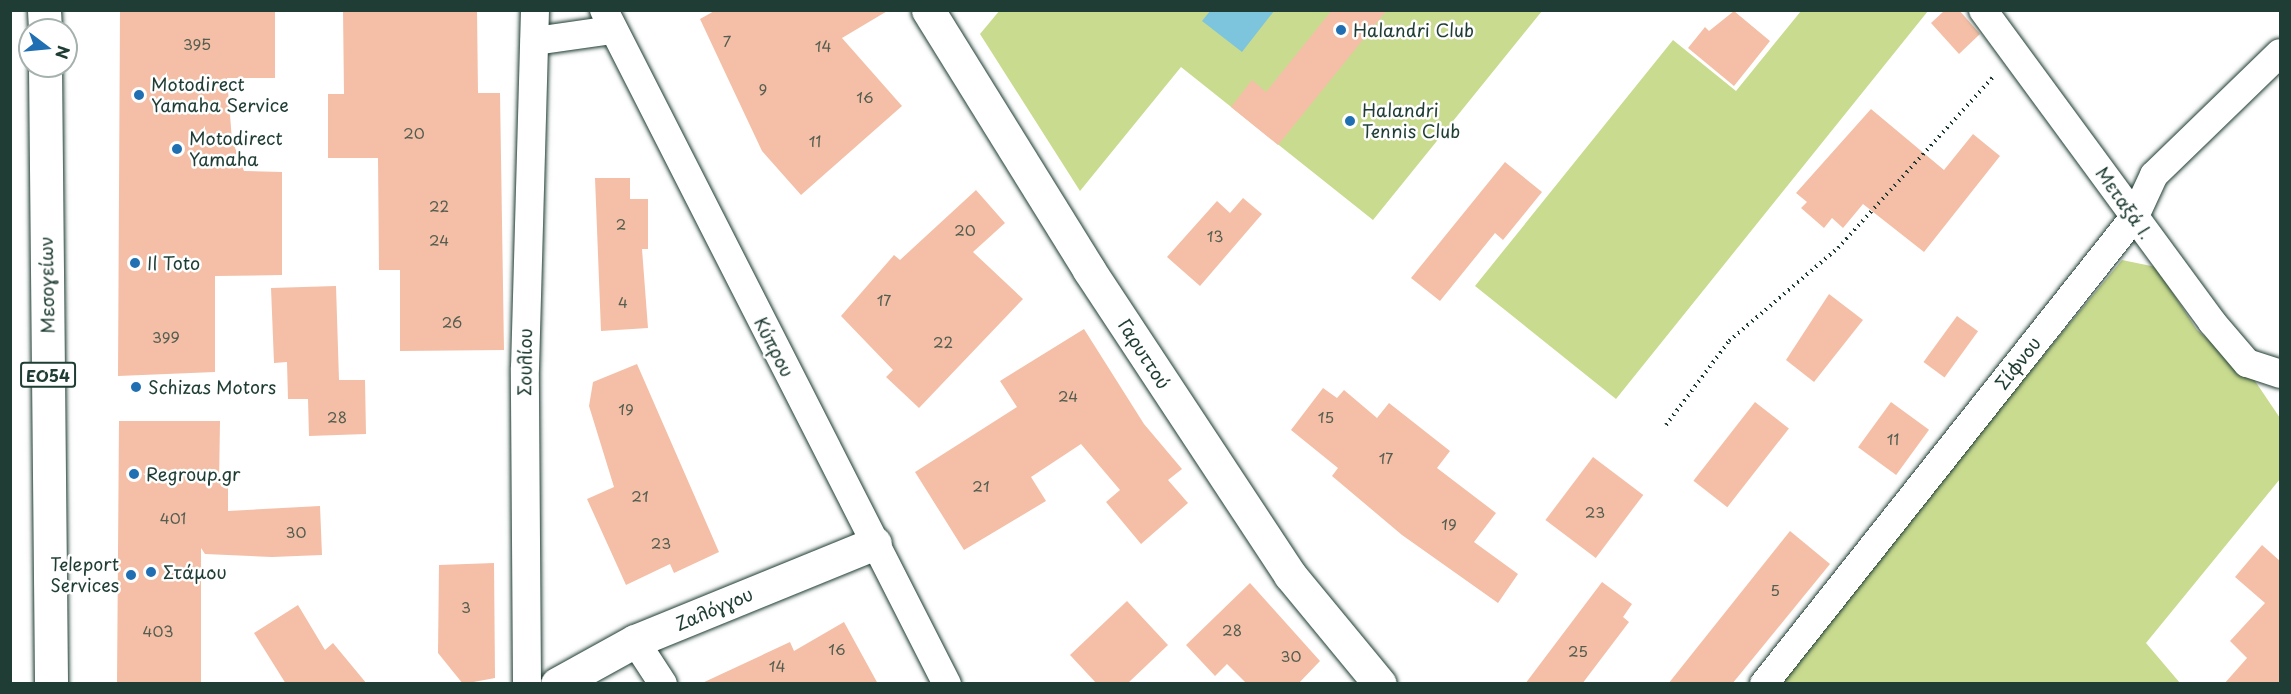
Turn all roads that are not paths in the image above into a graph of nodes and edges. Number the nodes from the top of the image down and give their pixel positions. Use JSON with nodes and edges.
{"nodes":[{"id":1,"x":535,"y":10,"type":"edge"},
{"id":2,"x":928,"y":10,"type":"edge"},
{"id":3,"x":1983,"y":10,"type":"edge"},
{"id":4,"x":607,"y":20,"type":"edge"},
{"id":5,"x":535,"y":41,"type":"junction"},
{"id":6,"x":2280,"y":53,"type":"edge"},
{"id":7,"x":45,"y":78,"type":"edge"},
{"id":8,"x":2135,"y":216,"type":"junction"},
{"id":9,"x":2280,"y":375,"type":"edge"},
{"id":10,"x":875,"y":543,"type":"junction"},
{"id":11,"x":635,"y":641,"type":"junction"},
{"id":12,"x":51,"y":684,"type":"edge"},
{"id":13,"x":527,"y":684,"type":"edge"},
{"id":14,"x":557,"y":684,"type":"edge"},
{"id":15,"x":663,"y":684,"type":"edge"},
{"id":16,"x":947,"y":684,"type":"edge"},
{"id":17,"x":1380,"y":684,"type":"edge"},
{"id":18,"x":1764,"y":684,"type":"edge"}],
"edges":[{"from":1,"to":5,"type":"street","name":"Σουλίου"},
{"from":2,"to":17,"type":"street","name":"Γαρυττού"},
{"from":3,"to":8,"type":"street","name":"Μεταξά Ι."},
{"from":4,"to":5,"type":"street"},
{"from":4,"to":10,"type":"street","name":"Κύπρου"},
{"from":5,"to":13,"type":"street","name":"Σουλίου"},
{"from":6,"to":8,"type":"street","name":"Σίφνου"},
{"from":7,"to":12,"type":"street","name":"Μεσογείων","number":"ΕΟ54"},
{"from":8,"to":9,"type":"street","name":"Μεταξά Ι."},
{"from":8,"to":18,"type":"street","name":"Σίφνου"},
{"from":10,"to":11,"type":"street","name":"Ζαλόγγου"},
{"from":10,"to":16,"type":"street","name":"Κύπρου"},
{"from":11,"to":14,"type":"street","name":"Ζαλόγγου"},
{"from":11,"to":15,"type":"street"}]}
